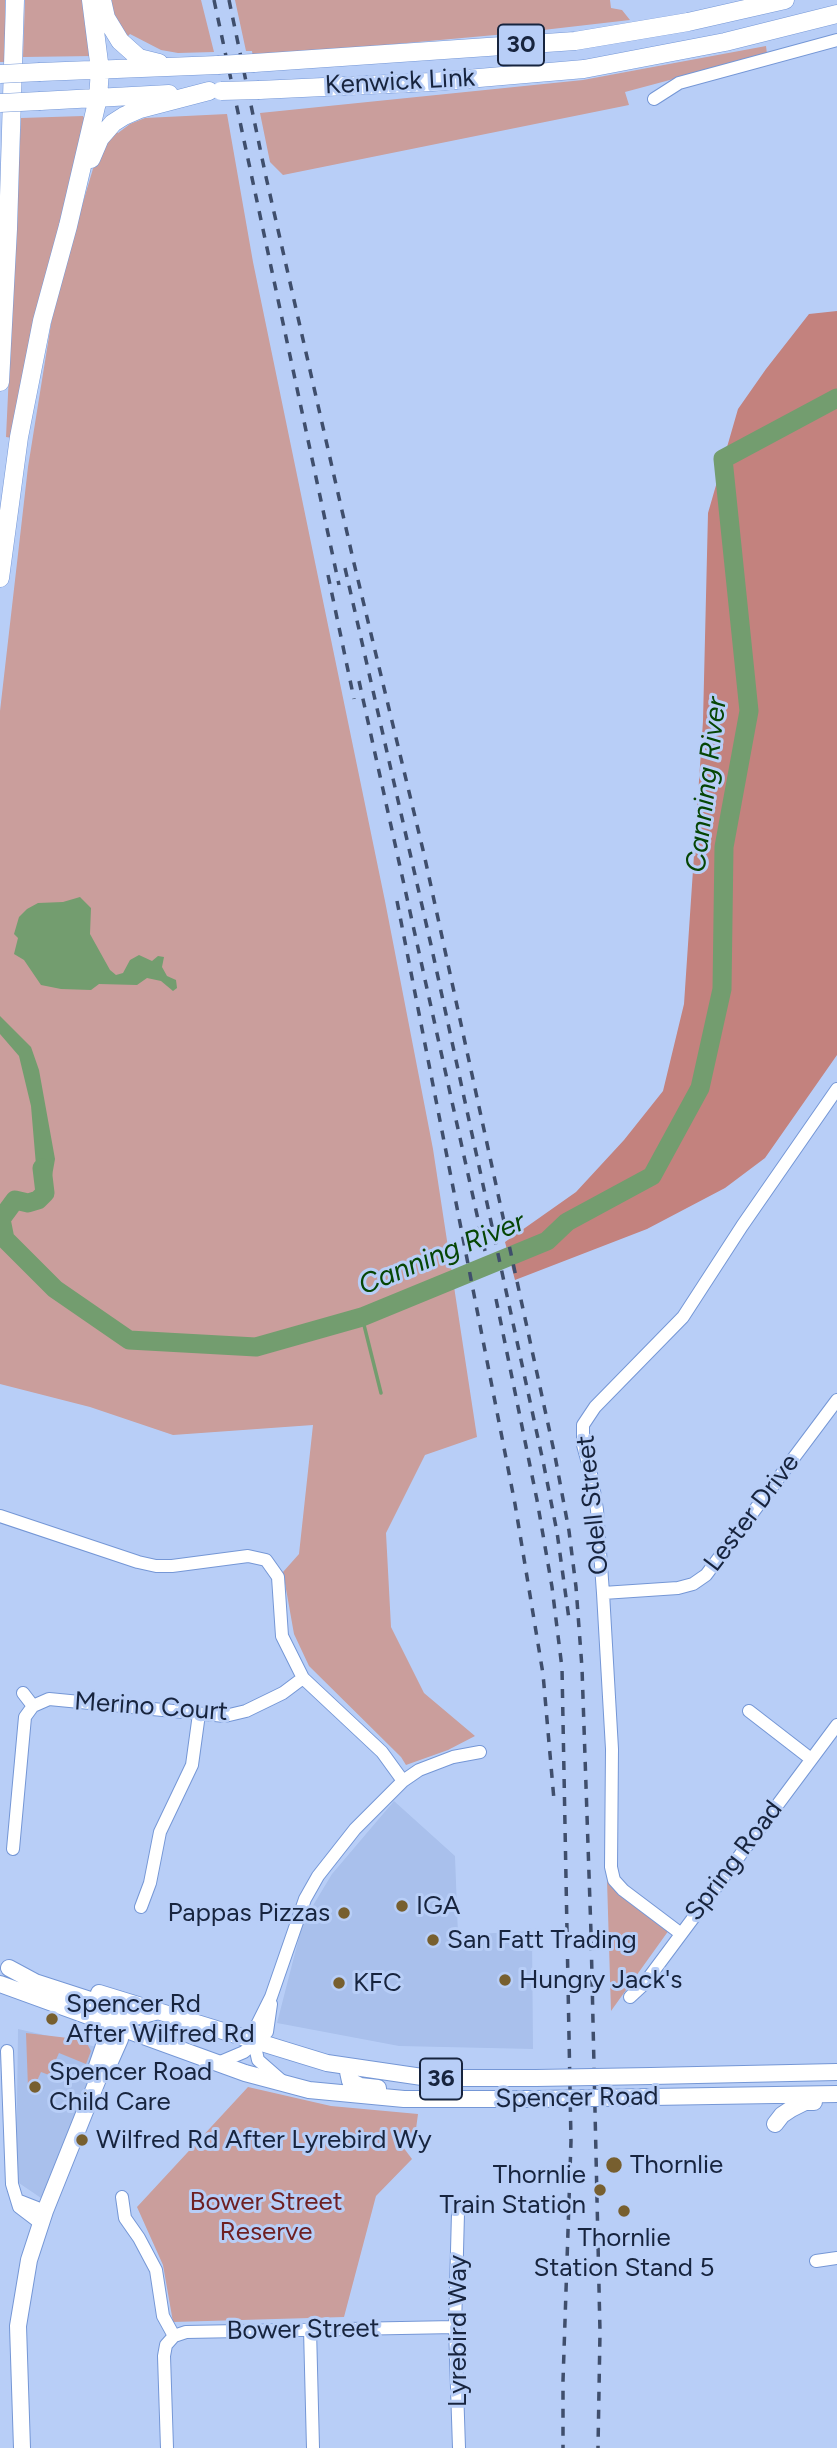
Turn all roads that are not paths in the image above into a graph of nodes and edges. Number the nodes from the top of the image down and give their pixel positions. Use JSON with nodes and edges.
{"nodes":[{"id":1,"x":15,"y":0,"type":"edge"},
{"id":2,"x":91,"y":0,"type":"edge"},
{"id":3,"x":103,"y":0,"type":"edge"},
{"id":4,"x":785,"y":0,"type":"edge"},
{"id":5,"x":837,"y":14,"type":"edge"},
{"id":6,"x":837,"y":40,"type":"edge"},
{"id":7,"x":173,"y":67,"type":"junction"},
{"id":8,"x":100,"y":70,"type":"junction"},
{"id":9,"x":0,"y":74,"type":"edge"},
{"id":10,"x":215,"y":91,"type":"junction"},
{"id":11,"x":98,"y":98,"type":"junction"},
{"id":12,"x":654,"y":99,"type":"dead end"},
{"id":13,"x":0,"y":103,"type":"edge"},
{"id":14,"x":68,"y":226,"type":"junction"},
{"id":15,"x":0,"y":382,"type":"edge"},
{"id":16,"x":0,"y":578,"type":"edge"},
{"id":17,"x":837,"y":1089,"type":"edge"},
{"id":18,"x":837,"y":1400,"type":"edge"},
{"id":19,"x":0,"y":1516,"type":"edge"},
{"id":20,"x":603,"y":1593,"type":"junction"},
{"id":21,"x":303,"y":1678,"type":"junction"},
{"id":22,"x":23,"y":1693,"type":"dead end"},
{"id":23,"x":33,"y":1706,"type":"junction"},
{"id":24,"x":749,"y":1712,"type":"dead end"},
{"id":25,"x":199,"y":1714,"type":"junction"},
{"id":26,"x":837,"y":1725,"type":"edge"},
{"id":27,"x":480,"y":1752,"type":"dead end"},
{"id":28,"x":811,"y":1759,"type":"junction"},
{"id":29,"x":403,"y":1782,"type":"junction"},
{"id":30,"x":13,"y":1849,"type":"dead end"},
{"id":31,"x":141,"y":1907,"type":"dead end"},
{"id":32,"x":680,"y":1933,"type":"junction"},
{"id":33,"x":4,"y":1966,"type":"edge"},
{"id":34,"x":0,"y":1984,"type":"edge"},
{"id":35,"x":630,"y":1997,"type":"dead end"},
{"id":36,"x":159,"y":2011,"type":"junction"},
{"id":37,"x":117,"y":2028,"type":"junction"},
{"id":38,"x":254,"y":2042,"type":"junction"},
{"id":39,"x":6,"y":2051,"type":"dead end"},
{"id":40,"x":218,"y":2063,"type":"junction"},
{"id":41,"x":347,"y":2067,"type":"junction"},
{"id":42,"x":837,"y":2072,"type":"edge"},
{"id":43,"x":287,"y":2085,"type":"junction"},
{"id":44,"x":837,"y":2097,"type":"edge"},
{"id":45,"x":456,"y":2100,"type":"junction"},
{"id":46,"x":775,"y":2124,"type":"dead end"},
{"id":47,"x":122,"y":2197,"type":"dead end"},
{"id":48,"x":458,"y":2213,"type":"dead end"},
{"id":49,"x":42,"y":2217,"type":"junction"},
{"id":50,"x":837,"y":2258,"type":"edge"},
{"id":51,"x":816,"y":2261,"type":"dead end"},
{"id":52,"x":455,"y":2327,"type":"junction"},
{"id":53,"x":310,"y":2329,"type":"junction"},
{"id":54,"x":174,"y":2336,"type":"junction"},
{"id":55,"x":22,"y":2448,"type":"edge"},
{"id":56,"x":167,"y":2448,"type":"edge"},
{"id":57,"x":313,"y":2448,"type":"edge"},
{"id":58,"x":459,"y":2448,"type":"edge"}],
"edges":[{"from":1,"to":15,"type":"highway"},
{"from":2,"to":8,"type":"highway"},
{"from":3,"to":7,"type":"highway"},
{"from":4,"to":7,"type":"highway","name":"Kenwick Link","number":"30","bridge":true},
{"from":5,"to":10,"type":"highway","name":"Kenwick Link","number":"30","bridge":true},
{"from":6,"to":12,"type":"street"},
{"from":7,"to":8,"type":"highway","name":"Kenwick Link","number":"30"},
{"from":8,"to":9,"type":"highway","name":"Kenwick Link","number":"30","bridge":true},
{"from":8,"to":11,"type":"highway"},
{"from":10,"to":11,"type":"highway","name":"Kenwick Link","number":"30"},
{"from":10,"to":14,"type":"highway"},
{"from":11,"to":13,"type":"highway","name":"Kenwick Link","number":"30","bridge":true},
{"from":11,"to":14,"type":"highway"},
{"from":14,"to":16,"type":"highway"},
{"from":17,"to":20,"type":"street","name":"Odell Street"},
{"from":18,"to":20,"type":"street","name":"Lester Drive"},
{"from":19,"to":21,"type":"street"},
{"from":20,"to":32,"type":"street","name":"Odell Street"},
{"from":21,"to":25,"type":"street","name":"Merino Court"},
{"from":21,"to":29,"type":"street"},
{"from":22,"to":23,"type":"street"},
{"from":23,"to":25,"type":"street","name":"Merino Court"},
{"from":23,"to":30,"type":"street"},
{"from":24,"to":28,"type":"street"},
{"from":25,"to":31,"type":"street"},
{"from":26,"to":28,"type":"street","name":"Spring Road"},
{"from":27,"to":29,"type":"street"},
{"from":28,"to":32,"type":"street","name":"Spring Road"},
{"from":29,"to":38,"type":"street"},
{"from":32,"to":35,"type":"street","name":"Spring Road"},
{"from":33,"to":36,"type":"main road","name":"Spencer Road","number":"36"},
{"from":33,"to":37,"type":"main road"},
{"from":34,"to":37,"type":"main road","name":"Spencer Road","number":"36"},
{"from":36,"to":37,"type":"main road"},
{"from":36,"to":38,"type":"main road","name":"Spencer Road","number":"36"},
{"from":37,"to":40,"type":"main road","name":"Spencer Road","number":"36"},
{"from":37,"to":49,"type":"main road"},
{"from":38,"to":40,"type":"street"},
{"from":38,"to":41,"type":"main road","name":"Spencer Road","number":"36"},
{"from":38,"to":43,"type":"street"},
{"from":39,"to":49,"type":"street"},
{"from":40,"to":43,"type":"main road","name":"Spencer Road","number":"36"},
{"from":41,"to":42,"type":"main road","name":"Spencer Road","number":"36","bridge":true},
{"from":41,"to":45,"type":"main road"},
{"from":43,"to":45,"type":"main road","name":"Spencer Road","number":"36"},
{"from":44,"to":45,"type":"main road","name":"Spencer Road","number":"36","bridge":true},
{"from":44,"to":46,"type":"main road"},
{"from":47,"to":54,"type":"street"},
{"from":48,"to":52,"type":"street","name":"Lyrebird Way"},
{"from":49,"to":55,"type":"main road"},
{"from":50,"to":51,"type":"street"},
{"from":52,"to":53,"type":"street","name":"Bower Street"},
{"from":52,"to":58,"type":"street","name":"Lyrebird Way"},
{"from":53,"to":54,"type":"street","name":"Bower Street"},
{"from":53,"to":57,"type":"street"},
{"from":54,"to":56,"type":"street"}]}
